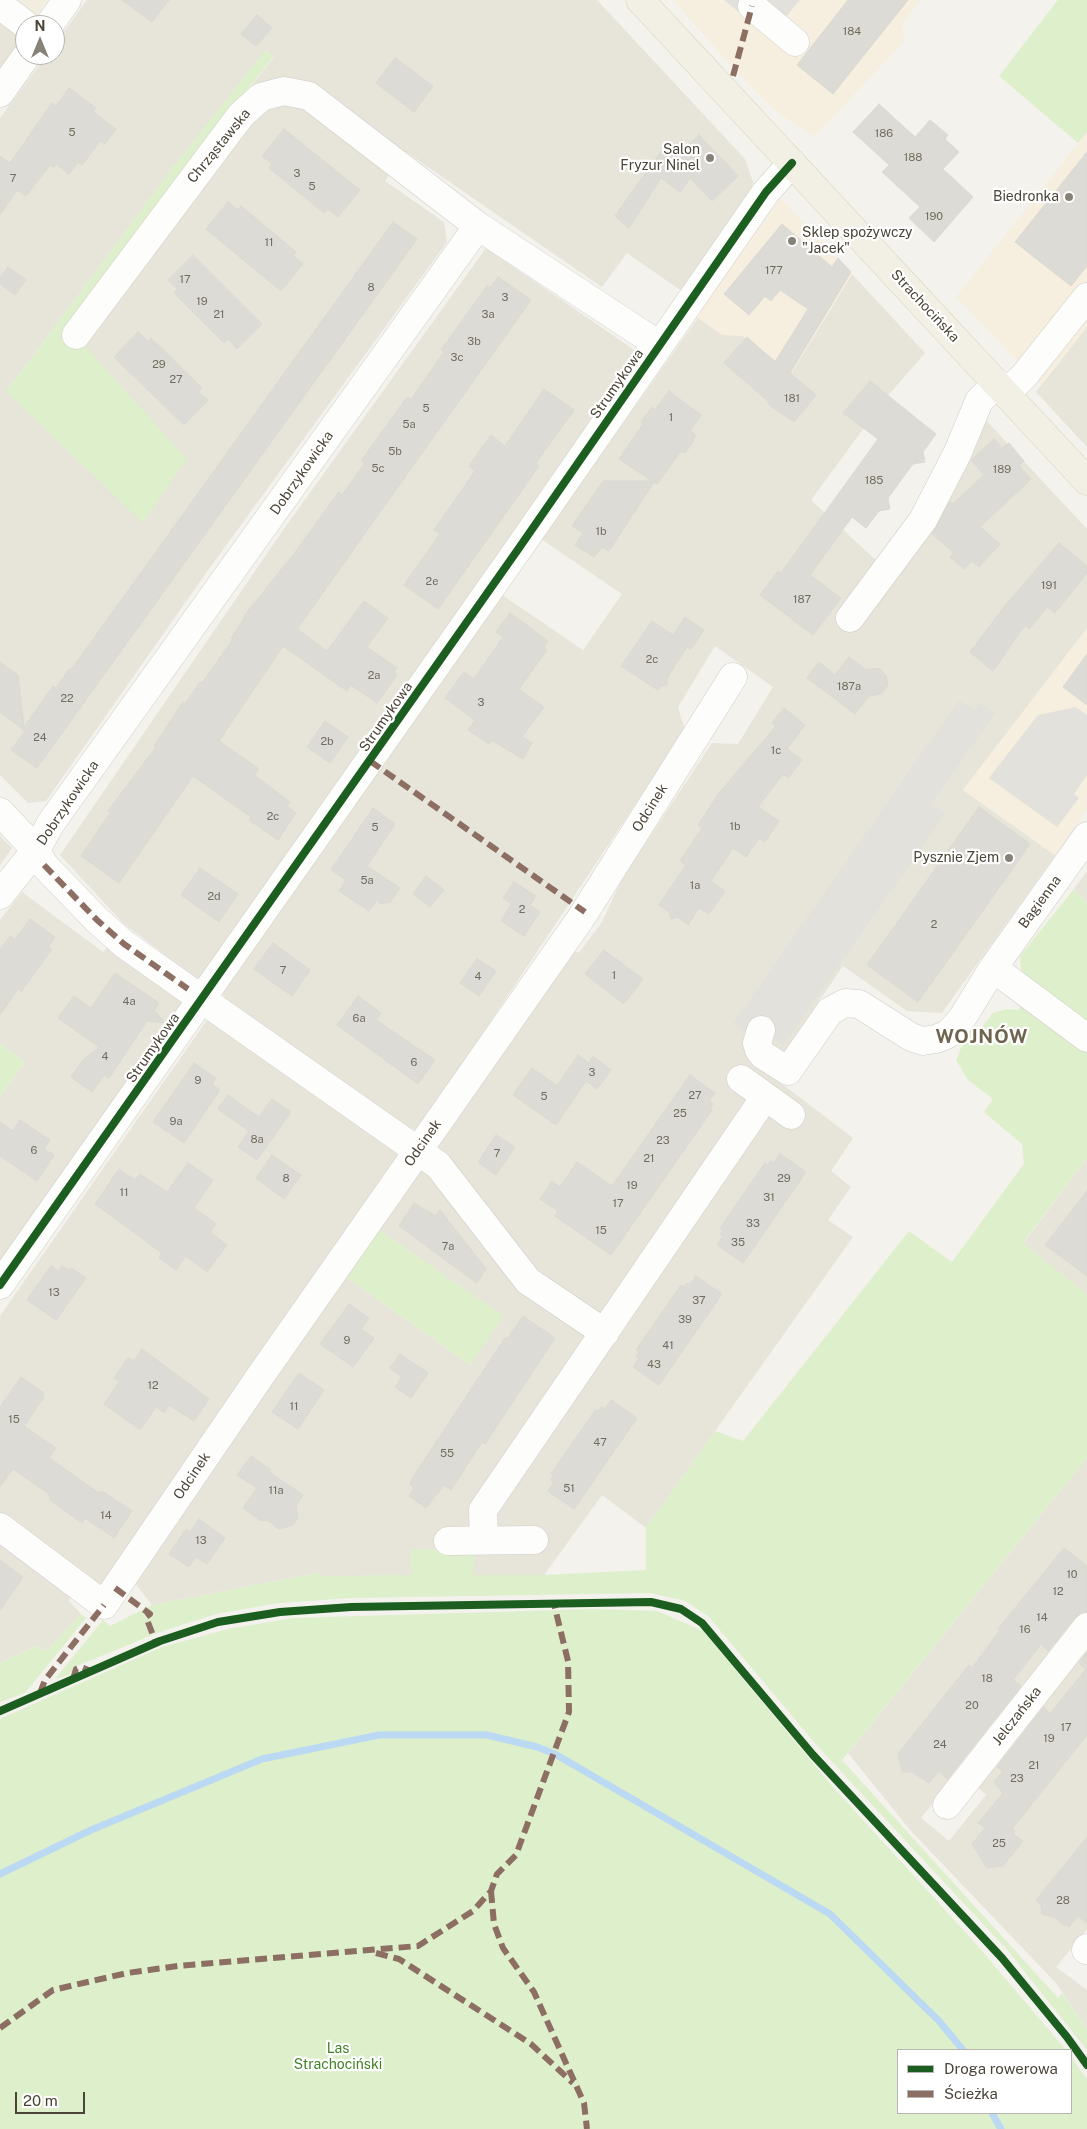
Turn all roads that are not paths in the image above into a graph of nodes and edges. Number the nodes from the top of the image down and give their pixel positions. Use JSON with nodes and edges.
{"nodes":[{"id":1,"x":67,"y":0,"type":"edge"},
{"id":2,"x":640,"y":0,"type":"edge"},
{"id":3,"x":0,"y":5,"type":"edge"},
{"id":4,"x":752,"y":6,"type":"dead end"},
{"id":5,"x":56,"y":15,"type":"edge"},
{"id":6,"x":15,"y":17,"type":"edge"},
{"id":7,"x":795,"y":42,"type":"dead end"},
{"id":8,"x":20,"y":65,"type":"edge"},
{"id":9,"x":0,"y":93,"type":"edge"},
{"id":10,"x":792,"y":163,"type":"junction"},
{"id":11,"x":478,"y":226,"type":"junction"},
{"id":12,"x":1087,"y":297,"type":"edge"},
{"id":13,"x":76,"y":335,"type":"dead end"},
{"id":14,"x":659,"y":345,"type":"junction"},
{"id":15,"x":1002,"y":388,"type":"junction"},
{"id":16,"x":1087,"y":481,"type":"edge"},
{"id":17,"x":850,"y":618,"type":"dead end"},
{"id":18,"x":733,"y":676,"type":"dead end"},
{"id":19,"x":0,"y":812,"type":"edge"},
{"id":20,"x":1087,"y":836,"type":"edge"},
{"id":21,"x":36,"y":850,"type":"junction"},
{"id":22,"x":0,"y":895,"type":"edge"},
{"id":23,"x":993,"y":968,"type":"junction"},
{"id":24,"x":203,"y":1000,"type":"junction"},
{"id":25,"x":761,"y":1030,"type":"dead end"},
{"id":26,"x":1087,"y":1038,"type":"edge"},
{"id":27,"x":741,"y":1079,"type":"dead end"},
{"id":28,"x":765,"y":1097,"type":"junction"},
{"id":29,"x":791,"y":1116,"type":"dead end"},
{"id":30,"x":417,"y":1151,"type":"junction"},
{"id":31,"x":0,"y":1285,"type":"edge"},
{"id":32,"x":605,"y":1333,"type":"junction"},
{"id":33,"x":0,"y":1527,"type":"edge"},
{"id":34,"x":484,"y":1540,"type":"junction"},
{"id":35,"x":534,"y":1540,"type":"dead end"},
{"id":36,"x":448,"y":1541,"type":"dead end"},
{"id":37,"x":1087,"y":1627,"type":"edge"},
{"id":38,"x":946,"y":1805,"type":"dead end"}],
"edges":[{"from":1,"to":5,"type":"street"},
{"from":2,"to":10,"type":"main road","name":"Strachocińska"},
{"from":3,"to":6,"type":"street"},
{"from":4,"to":7,"type":"street"},
{"from":8,"to":9,"type":"street"},
{"from":10,"to":14,"type":"street","name":"Strumykowa"},
{"from":10,"to":15,"type":"main road","name":"Strachocińska"},
{"from":11,"to":13,"type":"street","name":"Chrząstawska"},
{"from":11,"to":14,"type":"street"},
{"from":11,"to":21,"type":"street","name":"Dobrzykowicka"},
{"from":12,"to":15,"type":"street"},
{"from":14,"to":24,"type":"street","name":"Strumykowa"},
{"from":15,"to":16,"type":"main road","name":"Strachocińska"},
{"from":15,"to":17,"type":"street"},
{"from":18,"to":30,"type":"street","name":"Odcinek"},
{"from":19,"to":21,"type":"street"},
{"from":20,"to":23,"type":"street","name":"Bagienna"},
{"from":21,"to":22,"type":"street","name":"Dobrzykowicka"},
{"from":21,"to":24,"type":"street"},
{"from":23,"to":25,"type":"street","name":"Bagienna"},
{"from":23,"to":26,"type":"street"},
{"from":24,"to":30,"type":"street"},
{"from":24,"to":31,"type":"street","name":"Strumykowa"},
{"from":27,"to":28,"type":"street"},
{"from":28,"to":29,"type":"street"},
{"from":28,"to":32,"type":"street"},
{"from":30,"to":32,"type":"street"},
{"from":30,"to":33,"type":"street","name":"Odcinek"},
{"from":32,"to":34,"type":"street"},
{"from":34,"to":35,"type":"street"},
{"from":34,"to":36,"type":"street"},
{"from":37,"to":38,"type":"street","name":"Jelczańska"}]}
